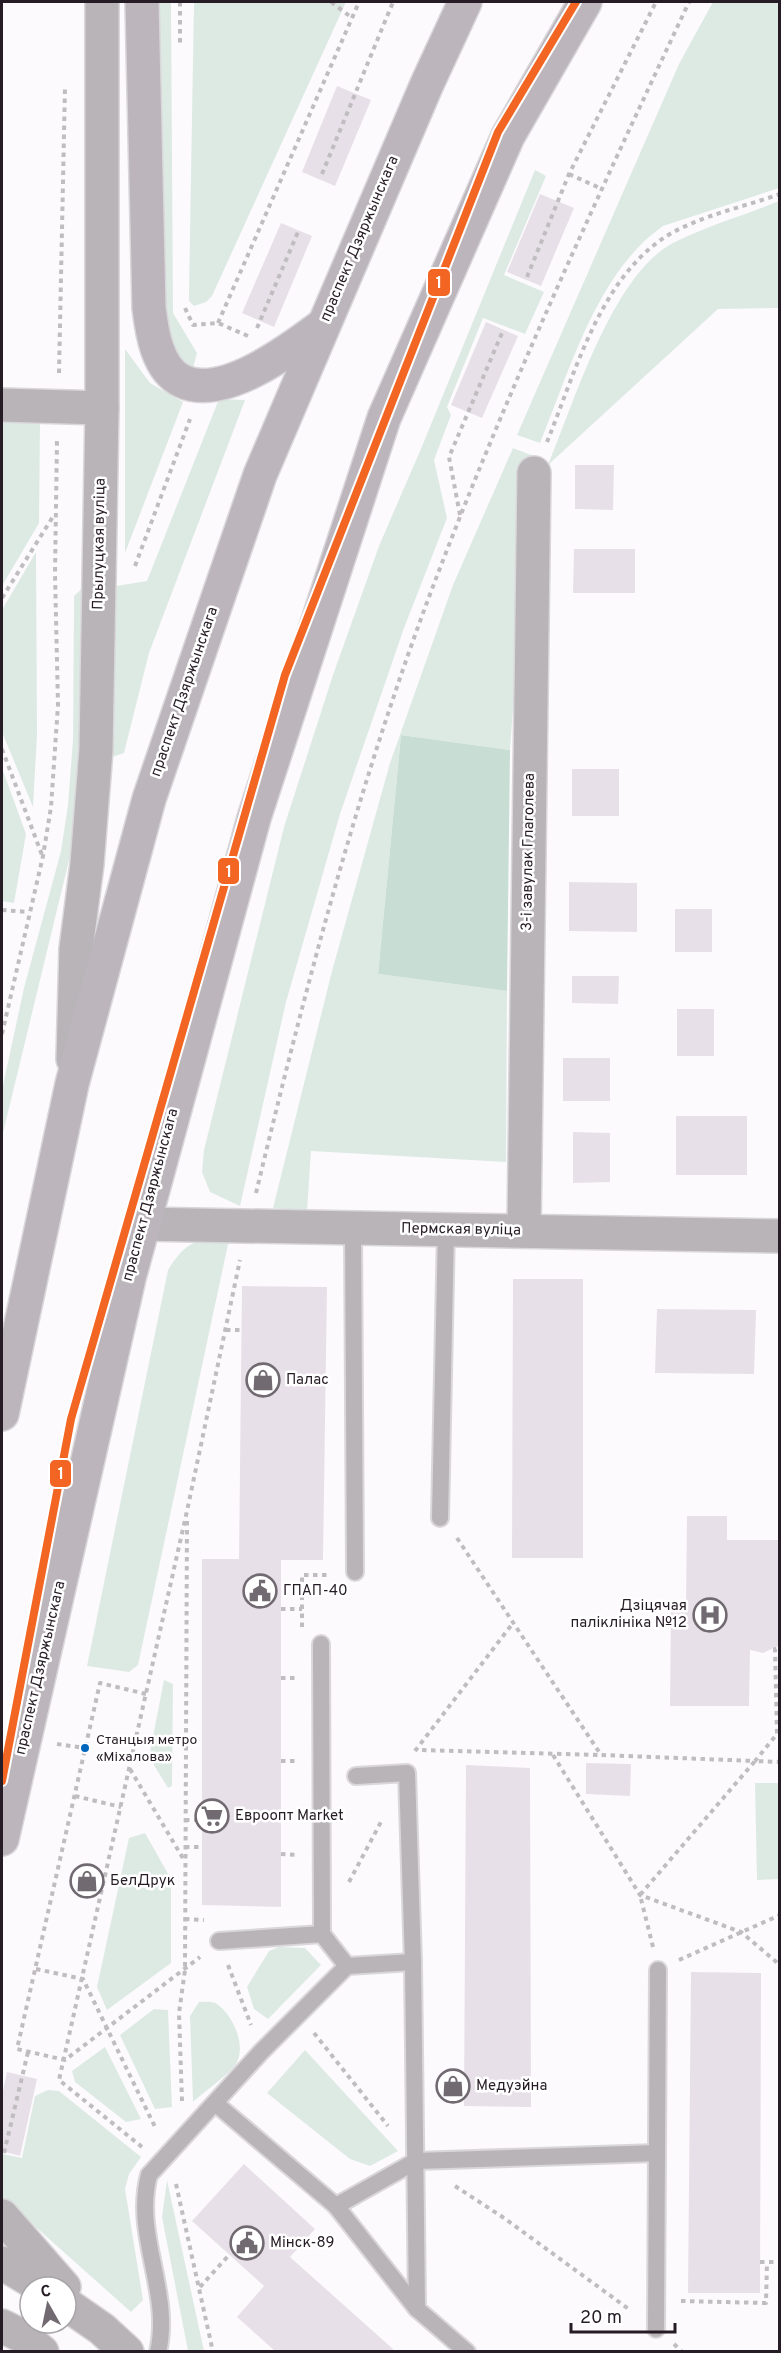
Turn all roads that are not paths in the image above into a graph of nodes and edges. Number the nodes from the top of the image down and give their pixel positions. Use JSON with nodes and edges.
{"nodes":[{"id":1,"x":102,"y":2,"type":"edge"},
{"id":2,"x":142,"y":2,"type":"edge"},
{"id":3,"x":465,"y":2,"type":"edge"},
{"id":4,"x":585,"y":2,"type":"edge"},
{"id":5,"x":322,"y":326,"type":"junction"},
{"id":6,"x":2,"y":405,"type":"edge"},
{"id":7,"x":102,"y":408,"type":"junction"},
{"id":8,"x":534,"y":473,"type":"road end"},
{"id":9,"x":72,"y":1084,"type":"junction"},
{"id":10,"x":142,"y":1224,"type":"junction"},
{"id":11,"x":353,"y":1228,"type":"junction"},
{"id":12,"x":446,"y":1229,"type":"junction"},
{"id":13,"x":524,"y":1231,"type":"junction"},
{"id":14,"x":780,"y":1236,"type":"edge"},
{"id":15,"x":2,"y":1414,"type":"edge"},
{"id":16,"x":440,"y":1518,"type":"dead end"},
{"id":17,"x":355,"y":1572,"type":"dead end"},
{"id":18,"x":321,"y":1644,"type":"dead end"},
{"id":19,"x":356,"y":1776,"type":"dead end"},
{"id":20,"x":2,"y":1839,"type":"edge"},
{"id":21,"x":322,"y":1934,"type":"junction"},
{"id":22,"x":219,"y":1941,"type":"road end"},
{"id":23,"x":413,"y":1962,"type":"junction"},
{"id":24,"x":347,"y":1966,"type":"junction"},
{"id":25,"x":658,"y":1970,"type":"road end"},
{"id":26,"x":215,"y":2103,"type":"junction"},
{"id":27,"x":657,"y":2153,"type":"junction"},
{"id":28,"x":416,"y":2161,"type":"junction"},
{"id":29,"x":336,"y":2206,"type":"junction"},
{"id":30,"x":2,"y":2216,"type":"edge"},
{"id":31,"x":2,"y":2263,"type":"edge"},
{"id":32,"x":22,"y":2275,"type":"edge"},
{"id":33,"x":54,"y":2275,"type":"edge"},
{"id":34,"x":78,"y":2302,"type":"edge"},
{"id":35,"x":417,"y":2309,"type":"junction"},
{"id":36,"x":78,"y":2312,"type":"edge"},
{"id":37,"x":2,"y":2326,"type":"edge"},
{"id":38,"x":102,"y":2329,"type":"junction"},
{"id":39,"x":656,"y":2329,"type":"road end"},
{"id":40,"x":42,"y":2352,"type":"edge"},
{"id":41,"x":127,"y":2352,"type":"edge"},
{"id":42,"x":158,"y":2352,"type":"edge"},
{"id":43,"x":467,"y":2352,"type":"edge"}],
"edges":[{"from":1,"to":7,"type":"street","name":"Прылуцкая вуліца"},
{"from":2,"to":5,"type":"main road"},
{"from":3,"to":5,"type":"main road","name":"праспект Дзяржынскага"},
{"from":4,"to":10,"type":"main road","name":"праспект Дзяржынскага"},
{"from":5,"to":9,"type":"main road","name":"праспект Дзяржынскага"},
{"from":6,"to":7,"type":"street"},
{"from":7,"to":9,"type":"street","name":"Прылуцкая вуліца"},
{"from":8,"to":13,"type":"street","name":"3-і завулак Глаголева"},
{"from":9,"to":15,"type":"main road","name":"праспект Дзяржынскага"},
{"from":10,"to":11,"type":"street","name":"Пермская вуліца"},
{"from":10,"to":20,"type":"main road","name":"праспект Дзяржынскага"},
{"from":11,"to":12,"type":"street","name":"Пермская вуліца"},
{"from":11,"to":17,"type":"lane"},
{"from":12,"to":13,"type":"street","name":"Пермская вуліца"},
{"from":12,"to":16,"type":"lane"},
{"from":13,"to":14,"type":"street","name":"Пермская вуліца"},
{"from":18,"to":21,"type":"lane"},
{"from":19,"to":23,"type":"lane"},
{"from":21,"to":22,"type":"lane"},
{"from":21,"to":24,"type":"lane"},
{"from":23,"to":24,"type":"lane"},
{"from":23,"to":28,"type":"lane"},
{"from":24,"to":26,"type":"lane"},
{"from":25,"to":27,"type":"lane"},
{"from":26,"to":29,"type":"lane"},
{"from":26,"to":42,"type":"lane"},
{"from":27,"to":28,"type":"lane"},
{"from":27,"to":39,"type":"lane"},
{"from":28,"to":29,"type":"lane"},
{"from":28,"to":35,"type":"lane"},
{"from":29,"to":35,"type":"lane"},
{"from":30,"to":33,"type":"main road"},
{"from":31,"to":32,"type":"main road"},
{"from":34,"to":38,"type":"main road"},
{"from":35,"to":43,"type":"lane"},
{"from":36,"to":38,"type":"main road"},
{"from":37,"to":40,"type":"main road"},
{"from":38,"to":41,"type":"main road"}]}
